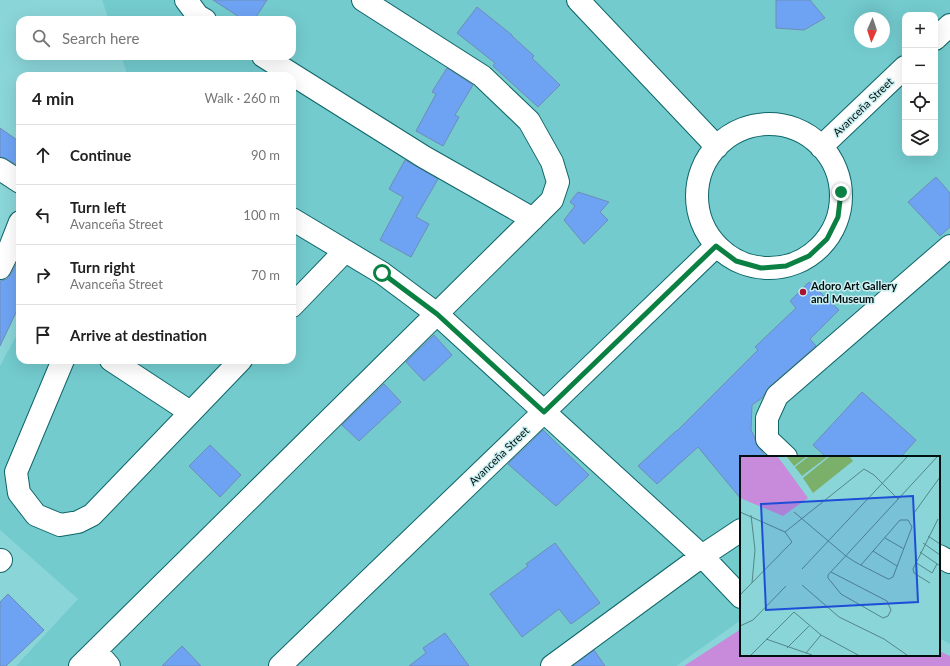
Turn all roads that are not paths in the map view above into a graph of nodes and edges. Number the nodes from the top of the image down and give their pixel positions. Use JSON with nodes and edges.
{"nodes":[{"id":1,"x":186,"y":0,"type":"edge"},
{"id":2,"x":363,"y":0,"type":"edge"},
{"id":3,"x":578,"y":0,"type":"edge"},
{"id":4,"x":198,"y":16,"type":"edge"},
{"id":5,"x":950,"y":24,"type":"edge"},
{"id":6,"x":938,"y":36,"type":"edge"},
{"id":7,"x":268,"y":60,"type":"edge"},
{"id":8,"x":902,"y":70,"type":"edge"},
{"id":9,"x":288,"y":72,"type":"edge"},
{"id":10,"x":296,"y":77,"type":"edge"},
{"id":11,"x":717,"y":147,"type":"junction"},
{"id":12,"x":821,"y":147,"type":"junction"},
{"id":13,"x":0,"y":169,"type":"edge"},
{"id":14,"x":16,"y":179,"type":"edge"},
{"id":15,"x":533,"y":219,"type":"junction"},
{"id":16,"x":296,"y":221,"type":"edge"},
{"id":17,"x":16,"y":230,"type":"edge"},
{"id":18,"x":716,"y":246,"type":"junction"},
{"id":19,"x":950,"y":246,"type":"edge"},
{"id":20,"x":345,"y":251,"type":"junction"},
{"id":21,"x":3,"y":254,"type":"edge"},
{"id":22,"x":296,"y":302,"type":"edge"},
{"id":23,"x":437,"y":314,"type":"junction"},
{"id":24,"x":61,"y":364,"type":"edge"},
{"id":25,"x":117,"y":364,"type":"edge"},
{"id":26,"x":236,"y":364,"type":"edge"},
{"id":27,"x":190,"y":412,"type":"junction"},
{"id":28,"x":544,"y":412,"type":"junction"},
{"id":29,"x":785,"y":456,"type":"edge"},
{"id":30,"x":740,"y":531,"type":"edge"},
{"id":31,"x":702,"y":556,"type":"junction"},
{"id":32,"x":940,"y":557,"type":"edge"},
{"id":33,"x":950,"y":562,"type":"edge"},
{"id":34,"x":740,"y":596,"type":"edge"},
{"id":35,"x":95,"y":661,"type":"edge"},
{"id":36,"x":280,"y":666,"type":"edge"},
{"id":37,"x":552,"y":666,"type":"edge"}],
"edges":[{"from":1,"to":4,"type":"street"},
{"from":2,"to":15,"type":"street"},
{"from":3,"to":11,"type":"street"},
{"from":5,"to":6,"type":"street"},
{"from":7,"to":9,"type":"street"},
{"from":8,"to":12,"type":"street","name":"Avanceña Street"},
{"from":10,"to":15,"type":"street"},
{"from":11,"to":12,"type":"street"},
{"from":11,"to":18,"type":"street"},
{"from":12,"to":18,"type":"street"},
{"from":13,"to":14,"type":"street"},
{"from":15,"to":23,"type":"street"},
{"from":16,"to":20,"type":"street"},
{"from":17,"to":21,"type":"street"},
{"from":18,"to":28,"type":"street","name":"Avanceña Street"},
{"from":19,"to":29,"type":"street"},
{"from":20,"to":22,"type":"street"},
{"from":20,"to":23,"type":"street"},
{"from":23,"to":28,"type":"street"},
{"from":23,"to":35,"type":"street"},
{"from":24,"to":27,"type":"street"},
{"from":25,"to":27,"type":"street"},
{"from":26,"to":27,"type":"street"},
{"from":28,"to":31,"type":"street"},
{"from":28,"to":36,"type":"street","name":"Avanceña Street"},
{"from":30,"to":31,"type":"street"},
{"from":31,"to":34,"type":"street"},
{"from":31,"to":37,"type":"street"},
{"from":32,"to":33,"type":"street"}]}
